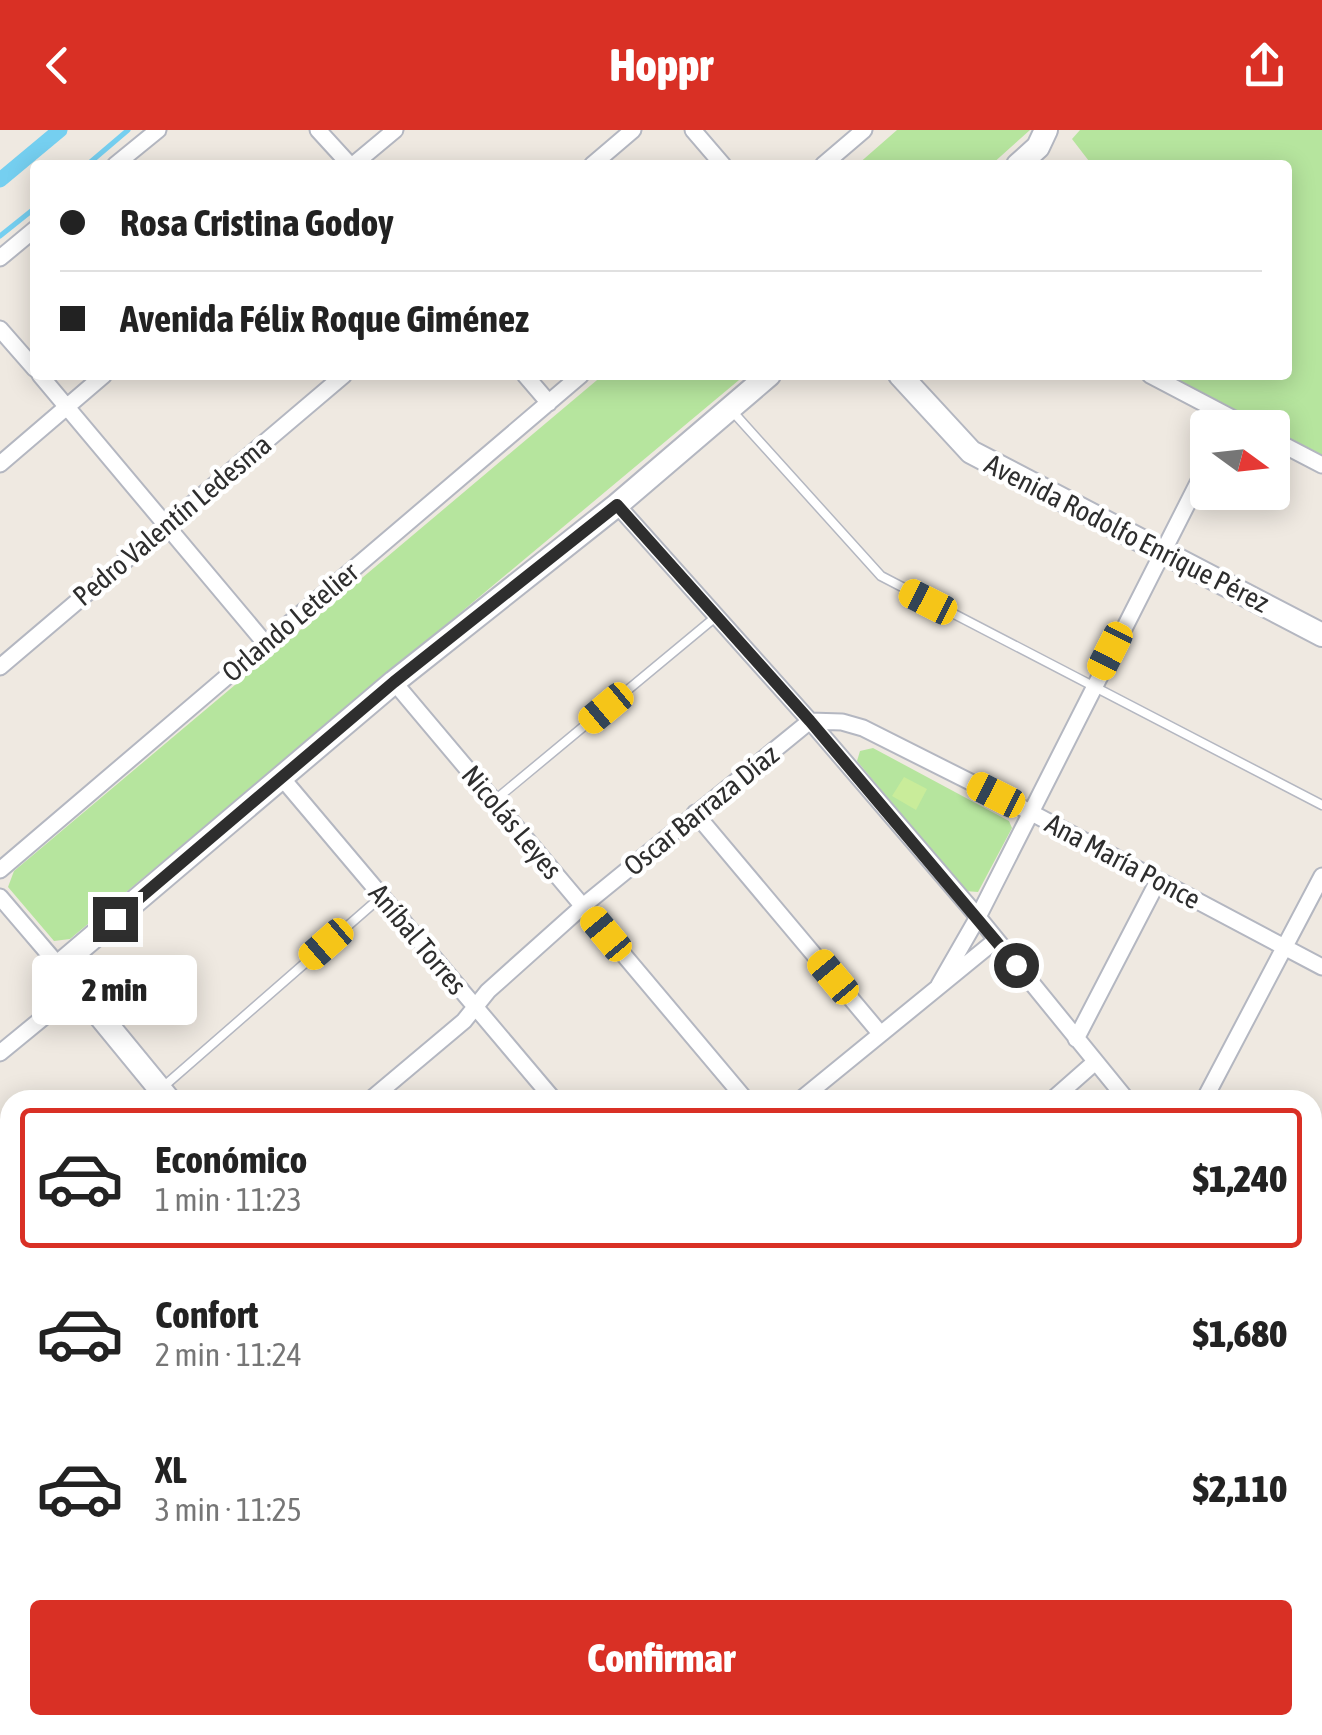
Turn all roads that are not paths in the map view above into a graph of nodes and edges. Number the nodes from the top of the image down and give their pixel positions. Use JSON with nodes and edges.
{"nodes":[{"id":1,"x":158,"y":130,"type":"edge"},
{"id":2,"x":318,"y":130,"type":"edge"},
{"id":3,"x":395,"y":130,"type":"edge"},
{"id":4,"x":633,"y":130,"type":"edge"},
{"id":5,"x":693,"y":130,"type":"edge"},
{"id":6,"x":864,"y":130,"type":"edge"},
{"id":7,"x":1046,"y":130,"type":"edge"},
{"id":8,"x":121,"y":160,"type":"edge"},
{"id":9,"x":346,"y":160,"type":"edge"},
{"id":10,"x":357,"y":160,"type":"edge"},
{"id":11,"x":598,"y":160,"type":"edge"},
{"id":12,"x":719,"y":160,"type":"edge"},
{"id":13,"x":828,"y":160,"type":"edge"},
{"id":14,"x":1024,"y":160,"type":"edge"},
{"id":15,"x":30,"y":234,"type":"edge"},
{"id":16,"x":0,"y":258,"type":"edge"},
{"id":17,"x":0,"y":329,"type":"edge"},
{"id":18,"x":30,"y":364,"type":"edge"},
{"id":19,"x":44,"y":380,"type":"edge"},
{"id":20,"x":98,"y":380,"type":"edge"},
{"id":21,"x":338,"y":380,"type":"edge"},
{"id":22,"x":530,"y":380,"type":"edge"},
{"id":23,"x":574,"y":380,"type":"edge"},
{"id":24,"x":764,"y":380,"type":"edge"},
{"id":25,"x":905,"y":380,"type":"edge"},
{"id":26,"x":1158,"y":380,"type":"edge"},
{"id":27,"x":548,"y":403,"type":"junction"},
{"id":28,"x":67,"y":406,"type":"junction"},
{"id":29,"x":730,"y":408,"type":"junction"},
{"id":30,"x":1208,"y":410,"type":"edge"},
{"id":31,"x":1290,"y":448,"type":"edge"},
{"id":32,"x":0,"y":464,"type":"edge"},
{"id":33,"x":1322,"y":465,"type":"edge"},
{"id":34,"x":1190,"y":496,"type":"edge"},
{"id":35,"x":617,"y":505,"type":"junction"},
{"id":36,"x":166,"y":524,"type":"junction"},
{"id":37,"x":1161,"y":551,"type":"junction"},
{"id":38,"x":718,"y":616,"type":"junction"},
{"id":39,"x":1322,"y":635,"type":"edge"},
{"id":40,"x":265,"y":643,"type":"junction"},
{"id":41,"x":0,"y":667,"type":"edge"},
{"id":42,"x":394,"y":682,"type":"junction"},
{"id":43,"x":1093,"y":685,"type":"junction"},
{"id":44,"x":810,"y":721,"type":"junction"},
{"id":45,"x":282,"y":778,"type":"junction"},
{"id":46,"x":494,"y":800,"type":"junction"},
{"id":47,"x":1322,"y":805,"type":"edge"},
{"id":48,"x":1030,"y":812,"type":"junction"},
{"id":49,"x":695,"y":813,"type":"junction"},
{"id":50,"x":0,"y":870,"type":"edge"},
{"id":51,"x":1322,"y":876,"type":"edge"},
{"id":52,"x":1158,"y":881,"type":"junction"},
{"id":53,"x":382,"y":896,"type":"junction"},
{"id":54,"x":0,"y":897,"type":"edge"},
{"id":55,"x":583,"y":906,"type":"junction"},
{"id":56,"x":978,"y":917,"type":"junction"},
{"id":57,"x":996,"y":940,"type":"junction"},
{"id":58,"x":1285,"y":947,"type":"junction"},
{"id":59,"x":59,"y":966,"type":"junction"},
{"id":60,"x":1322,"y":966,"type":"edge"},
{"id":61,"x":938,"y":985,"type":"junction"},
{"id":62,"x":78,"y":989,"type":"junction"},
{"id":63,"x":475,"y":1005,"type":"junction"},
{"id":64,"x":880,"y":1032,"type":"junction"},
{"id":65,"x":1076,"y":1039,"type":"junction"},
{"id":66,"x":0,"y":1052,"type":"edge"},
{"id":67,"x":1094,"y":1063,"type":"junction"},
{"id":68,"x":161,"y":1090,"type":"edge"},
{"id":69,"x":170,"y":1090,"type":"edge"},
{"id":70,"x":382,"y":1090,"type":"edge"},
{"id":71,"x":546,"y":1090,"type":"edge"},
{"id":72,"x":738,"y":1090,"type":"edge"},
{"id":73,"x":812,"y":1090,"type":"edge"},
{"id":74,"x":1063,"y":1090,"type":"edge"},
{"id":75,"x":1118,"y":1090,"type":"edge"},
{"id":76,"x":1209,"y":1090,"type":"edge"}],
"edges":[{"from":1,"to":8,"type":"street"},
{"from":2,"to":9,"type":"street"},
{"from":3,"to":10,"type":"street"},
{"from":4,"to":11,"type":"street"},
{"from":5,"to":12,"type":"street"},
{"from":6,"to":13,"type":"street"},
{"from":7,"to":14,"type":"street"},
{"from":15,"to":16,"type":"street"},
{"from":17,"to":18,"type":"street"},
{"from":19,"to":28,"type":"street"},
{"from":20,"to":28,"type":"street"},
{"from":21,"to":36,"type":"street","name":"Pedro Valentín Ledesma"},
{"from":22,"to":27,"type":"street"},
{"from":23,"to":27,"type":"street","name":"Orlando Letelier"},
{"from":24,"to":29,"type":"street"},
{"from":25,"to":37,"type":"street","name":"Avenida Rodolfo Enrique Pérez"},
{"from":26,"to":30,"type":"street"},
{"from":27,"to":40,"type":"street","name":"Orlando Letelier"},
{"from":28,"to":32,"type":"street"},
{"from":28,"to":36,"type":"street"},
{"from":29,"to":35,"type":"street"},
{"from":29,"to":43,"type":"lane"},
{"from":31,"to":33,"type":"street"},
{"from":34,"to":37,"type":"street"},
{"from":35,"to":38,"type":"street"},
{"from":35,"to":42,"type":"street"},
{"from":36,"to":40,"type":"street"},
{"from":36,"to":41,"type":"street","name":"Pedro Valentín Ledesma"},
{"from":37,"to":39,"type":"street","name":"Avenida Rodolfo Enrique Pérez"},
{"from":37,"to":43,"type":"street"},
{"from":38,"to":44,"type":"street"},
{"from":38,"to":46,"type":"lane"},
{"from":40,"to":50,"type":"street","name":"Orlando Letelier"},
{"from":42,"to":45,"type":"street"},
{"from":42,"to":46,"type":"street","name":"Nicolás Leyes"},
{"from":43,"to":47,"type":"lane"},
{"from":43,"to":48,"type":"street"},
{"from":44,"to":48,"type":"street","name":"Ana María Ponce"},
{"from":44,"to":49,"type":"street","name":"Oscar Barraza Díaz"},
{"from":44,"to":56,"type":"street"},
{"from":45,"to":53,"type":"street","name":"Aníbal Torres"},
{"from":45,"to":59,"type":"street"},
{"from":46,"to":55,"type":"street","name":"Nicolás Leyes"},
{"from":48,"to":52,"type":"street","name":"Ana María Ponce"},
{"from":48,"to":56,"type":"street"},
{"from":49,"to":55,"type":"street","name":"Oscar Barraza Díaz"},
{"from":49,"to":64,"type":"street"},
{"from":51,"to":58,"type":"street"},
{"from":52,"to":58,"type":"street","name":"Ana María Ponce"},
{"from":52,"to":65,"type":"street"},
{"from":53,"to":63,"type":"street","name":"Aníbal Torres"},
{"from":53,"to":69,"type":"lane"},
{"from":54,"to":59,"type":"street"},
{"from":55,"to":63,"type":"street","name":"Oscar Barraza Díaz"},
{"from":55,"to":72,"type":"street","name":"Nicolás Leyes"},
{"from":56,"to":57,"type":"street"},
{"from":56,"to":61,"type":"street"},
{"from":57,"to":61,"type":"street"},
{"from":57,"to":65,"type":"street"},
{"from":58,"to":60,"type":"street","name":"Ana María Ponce"},
{"from":58,"to":76,"type":"street"},
{"from":59,"to":62,"type":"street"},
{"from":61,"to":64,"type":"street"},
{"from":62,"to":66,"type":"street"},
{"from":62,"to":68,"type":"street"},
{"from":63,"to":70,"type":"street","name":"Oscar Barraza Díaz"},
{"from":63,"to":71,"type":"street","name":"Aníbal Torres"},
{"from":64,"to":73,"type":"street"},
{"from":65,"to":67,"type":"street"},
{"from":67,"to":74,"type":"street"},
{"from":67,"to":75,"type":"street"}]}
